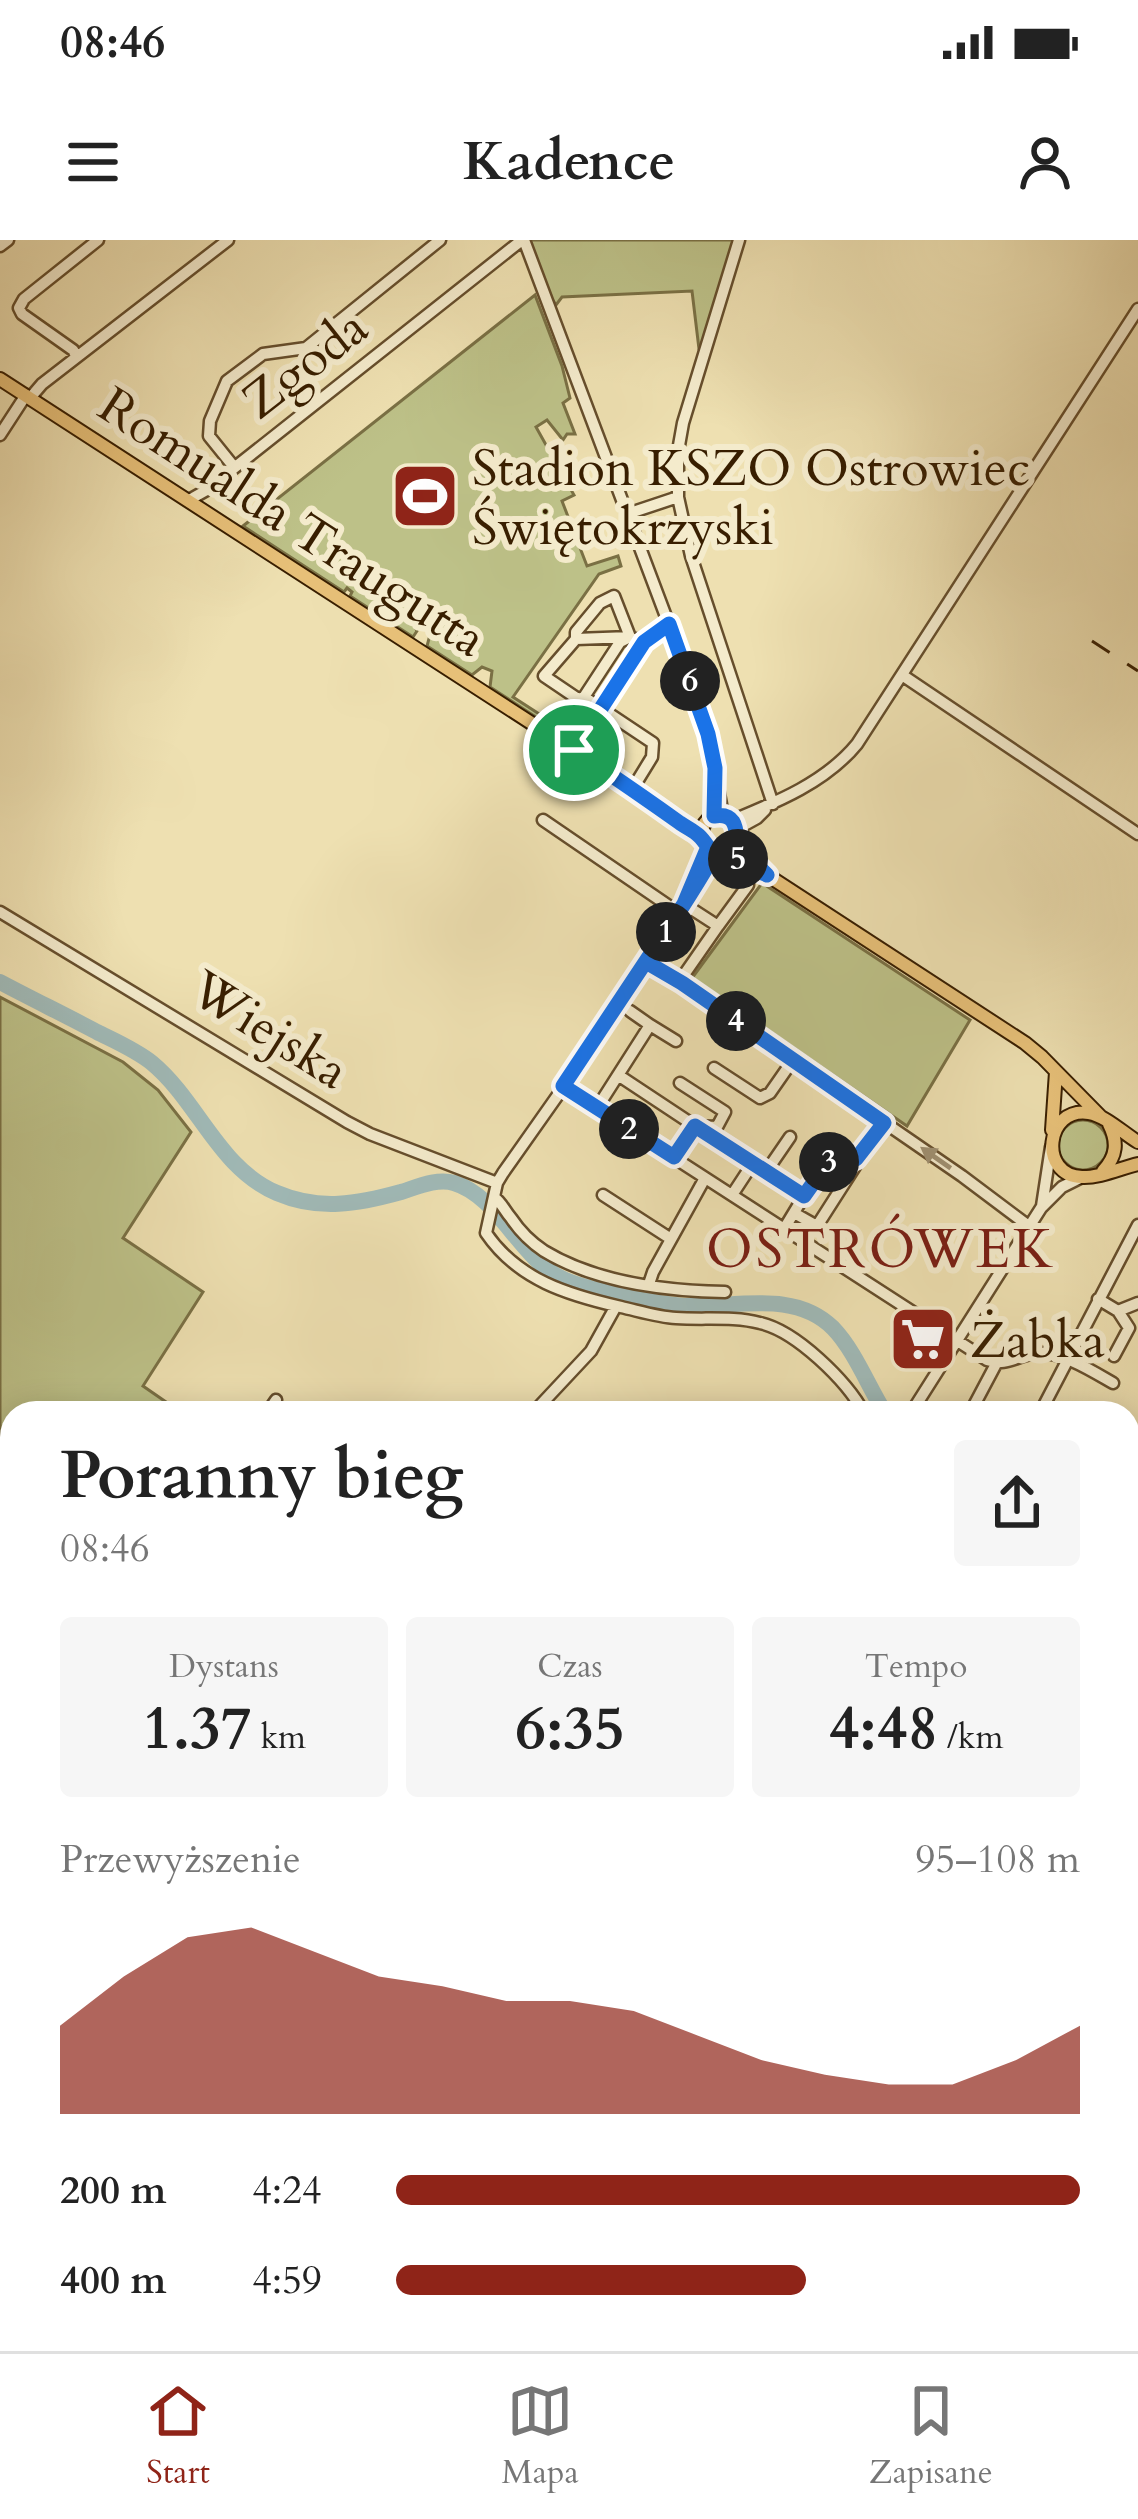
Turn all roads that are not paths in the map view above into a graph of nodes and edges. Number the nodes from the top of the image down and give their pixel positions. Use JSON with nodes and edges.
{"nodes":[{"id":1,"x":8,"y":240,"type":"edge"},
{"id":2,"x":98,"y":240,"type":"edge"},
{"id":3,"x":228,"y":240,"type":"edge"},
{"id":4,"x":440,"y":240,"type":"edge"},
{"id":5,"x":523,"y":240,"type":"edge"},
{"id":6,"x":739,"y":240,"type":"edge"},
{"id":7,"x":0,"y":247,"type":"edge"},
{"id":8,"x":1138,"y":309,"type":"edge"},
{"id":9,"x":77,"y":357,"type":"junction"},
{"id":10,"x":0,"y":379,"type":"edge"},
{"id":11,"x":28,"y":397,"type":"junction"},
{"id":12,"x":0,"y":435,"type":"edge"},
{"id":13,"x":234,"y":467,"type":"junction"},
{"id":14,"x":678,"y":497,"type":"junction"},
{"id":15,"x":189,"y":500,"type":"junction"},
{"id":16,"x":628,"y":514,"type":"junction"},
{"id":17,"x":669,"y":624,"type":"junction"},
{"id":18,"x":630,"y":637,"type":"junction"},
{"id":19,"x":576,"y":639,"type":"junction"},
{"id":20,"x":644,"y":642,"type":"junction"},
{"id":21,"x":902,"y":675,"type":"junction"},
{"id":22,"x":584,"y":697,"type":"junction"},
{"id":23,"x":600,"y":709,"type":"junction"},
{"id":24,"x":574,"y":750,"type":"junction"},
{"id":25,"x":633,"y":788,"type":"junction"},
{"id":26,"x":770,"y":806,"type":"junction"},
{"id":27,"x":543,"y":820,"type":"dead end"},
{"id":28,"x":720,"y":833,"type":"junction"},
{"id":29,"x":1138,"y":834,"type":"edge"},
{"id":30,"x":748,"y":885,"type":"dead end"},
{"id":31,"x":685,"y":903,"type":"junction"},
{"id":32,"x":0,"y":912,"type":"edge"},
{"id":33,"x":718,"y":926,"type":"junction"},
{"id":34,"x":646,"y":962,"type":"junction"},
{"id":35,"x":686,"y":972,"type":"dead end"},
{"id":36,"x":630,"y":1011,"type":"dead end"},
{"id":37,"x":650,"y":1024,"type":"junction"},
{"id":38,"x":676,"y":1041,"type":"dead end"},
{"id":39,"x":793,"y":1060,"type":"junction"},
{"id":40,"x":714,"y":1068,"type":"dead end"},
{"id":41,"x":1056,"y":1071,"type":"junction"},
{"id":42,"x":618,"y":1075,"type":"junction"},
{"id":43,"x":680,"y":1083,"type":"dead end"},
{"id":44,"x":563,"y":1086,"type":"junction"},
{"id":45,"x":597,"y":1108,"type":"junction"},
{"id":46,"x":1105,"y":1120,"type":"junction"},
{"id":47,"x":884,"y":1123,"type":"junction"},
{"id":48,"x":695,"y":1126,"type":"junction"},
{"id":49,"x":790,"y":1137,"type":"dead end"},
{"id":50,"x":1051,"y":1142,"type":"junction"},
{"id":51,"x":1138,"y":1142,"type":"edge"},
{"id":52,"x":674,"y":1157,"type":"junction"},
{"id":53,"x":856,"y":1159,"type":"junction"},
{"id":54,"x":753,"y":1163,"type":"junction"},
{"id":55,"x":1138,"y":1164,"type":"edge"},
{"id":56,"x":766,"y":1172,"type":"junction"},
{"id":57,"x":1099,"y":1174,"type":"junction"},
{"id":58,"x":705,"y":1178,"type":"junction"},
{"id":59,"x":1082,"y":1178,"type":"junction"},
{"id":60,"x":497,"y":1183,"type":"junction"},
{"id":61,"x":603,"y":1195,"type":"dead end"},
{"id":62,"x":732,"y":1196,"type":"junction"},
{"id":63,"x":804,"y":1196,"type":"junction"},
{"id":64,"x":494,"y":1197,"type":"junction"},
{"id":65,"x":1041,"y":1208,"type":"junction"},
{"id":66,"x":794,"y":1213,"type":"junction"},
{"id":67,"x":1138,"y":1226,"type":"edge"},
{"id":68,"x":1030,"y":1227,"type":"junction"},
{"id":69,"x":784,"y":1229,"type":"junction"},
{"id":70,"x":671,"y":1239,"type":"junction"},
{"id":71,"x":650,"y":1284,"type":"junction"},
{"id":72,"x":724,"y":1292,"type":"dead end"},
{"id":73,"x":1098,"y":1299,"type":"junction"},
{"id":74,"x":1138,"y":1303,"type":"edge"},
{"id":75,"x":616,"y":1306,"type":"junction"},
{"id":76,"x":1118,"y":1311,"type":"junction"},
{"id":77,"x":958,"y":1341,"type":"junction"},
{"id":78,"x":1114,"y":1356,"type":"dead end"},
{"id":79,"x":1067,"y":1360,"type":"junction"},
{"id":80,"x":996,"y":1364,"type":"junction"},
{"id":81,"x":1113,"y":1383,"type":"dead end"},
{"id":82,"x":544,"y":1401,"type":"edge"},
{"id":83,"x":857,"y":1401,"type":"edge"},
{"id":84,"x":919,"y":1401,"type":"edge"},
{"id":85,"x":976,"y":1401,"type":"edge"},
{"id":86,"x":1046,"y":1401,"type":"edge"}],
"edges":[{"from":1,"to":7,"type":"street"},
{"from":2,"to":9,"type":"street"},
{"from":3,"to":9,"type":"street"},
{"from":4,"to":13,"type":"street"},
{"from":5,"to":13,"type":"street","name":"Zgoda"},
{"from":5,"to":16,"type":"street"},
{"from":6,"to":14,"type":"street"},
{"from":8,"to":21,"type":"street"},
{"from":9,"to":11,"type":"street"},
{"from":10,"to":11,"type":"main road","name":"Romualda Traugutta"},
{"from":11,"to":12,"type":"street"},
{"from":11,"to":15,"type":"main road","name":"Romualda Traugutta"},
{"from":13,"to":15,"type":"street","name":"Zgoda"},
{"from":14,"to":16,"type":"street"},
{"from":14,"to":26,"type":"street"},
{"from":15,"to":24,"type":"main road","name":"Romualda Traugutta"},
{"from":16,"to":17,"type":"street"},
{"from":17,"to":20,"type":"street"},
{"from":17,"to":28,"type":"street"},
{"from":18,"to":19,"type":"street"},
{"from":18,"to":19,"type":"street"},
{"from":18,"to":20,"type":"street"},
{"from":18,"to":22,"type":"street"},
{"from":19,"to":22,"type":"street"},
{"from":20,"to":23,"type":"street"},
{"from":21,"to":26,"type":"street"},
{"from":21,"to":29,"type":"street"},
{"from":22,"to":23,"type":"street"},
{"from":23,"to":24,"type":"street"},
{"from":23,"to":25,"type":"street"},
{"from":24,"to":25,"type":"main road","name":"Romualda Traugutta"},
{"from":25,"to":28,"type":"main road","name":"Romualda Traugutta"},
{"from":26,"to":28,"type":"street"},
{"from":27,"to":31,"type":"street"},
{"from":28,"to":31,"type":"street"},
{"from":28,"to":41,"type":"main road","name":"Romualda Traugutta"},
{"from":30,"to":33,"type":"street"},
{"from":31,"to":33,"type":"street"},
{"from":31,"to":34,"type":"street"},
{"from":32,"to":60,"type":"street","name":"Wiejska"},
{"from":33,"to":35,"type":"street"},
{"from":34,"to":39,"type":"street"},
{"from":34,"to":44,"type":"street"},
{"from":36,"to":37,"type":"street"},
{"from":37,"to":38,"type":"street"},
{"from":37,"to":42,"type":"street"},
{"from":39,"to":40,"type":"street"},
{"from":39,"to":47,"type":"street"},
{"from":41,"to":46,"type":"main road","name":"Romualda Traugutta"},
{"from":41,"to":50,"type":"main road"},
{"from":42,"to":45,"type":"street"},
{"from":42,"to":48,"type":"street"},
{"from":43,"to":48,"type":"street"},
{"from":44,"to":45,"type":"street"},
{"from":44,"to":60,"type":"street"},
{"from":45,"to":52,"type":"street"},
{"from":46,"to":50,"type":"main road"},
{"from":46,"to":51,"type":"main road","name":"Romualda Traugutta"},
{"from":46,"to":57,"type":"main road"},
{"from":47,"to":53,"type":"street"},
{"from":68,"to":47,"type":"street","one_way":true},
{"from":48,"to":52,"type":"street"},
{"from":48,"to":54,"type":"street"},
{"from":49,"to":56,"type":"street"},
{"from":50,"to":59,"type":"main road"},
{"from":50,"to":65,"type":"street"},
{"from":52,"to":58,"type":"street"},
{"from":53,"to":63,"type":"street"},
{"from":53,"to":66,"type":"street"},
{"from":54,"to":56,"type":"street"},
{"from":54,"to":62,"type":"street"},
{"from":55,"to":57,"type":"main road"},
{"from":56,"to":63,"type":"street"},
{"from":57,"to":59,"type":"main road"},
{"from":58,"to":62,"type":"street"},
{"from":58,"to":70,"type":"street"},
{"from":59,"to":65,"type":"street"},
{"from":60,"to":64,"type":"street"},
{"from":61,"to":70,"type":"street"},
{"from":62,"to":69,"type":"street"},
{"from":63,"to":66,"type":"street"},
{"from":64,"to":71,"type":"street"},
{"from":64,"to":75,"type":"street"},
{"from":65,"to":68,"type":"street"},
{"from":66,"to":69,"type":"street"},
{"from":67,"to":73,"type":"street"},
{"from":68,"to":77,"type":"street"},
{"from":69,"to":77,"type":"street"},
{"from":70,"to":71,"type":"street"},
{"from":71,"to":72,"type":"street"},
{"from":73,"to":76,"type":"street"},
{"from":73,"to":79,"type":"street"},
{"from":74,"to":76,"type":"street"},
{"from":75,"to":82,"type":"street"},
{"from":75,"to":83,"type":"street"},
{"from":76,"to":78,"type":"street"},
{"from":77,"to":80,"type":"street"},
{"from":77,"to":84,"type":"street"},
{"from":79,"to":80,"type":"street"},
{"from":79,"to":81,"type":"street"},
{"from":79,"to":86,"type":"street"},
{"from":80,"to":85,"type":"street"}]}
